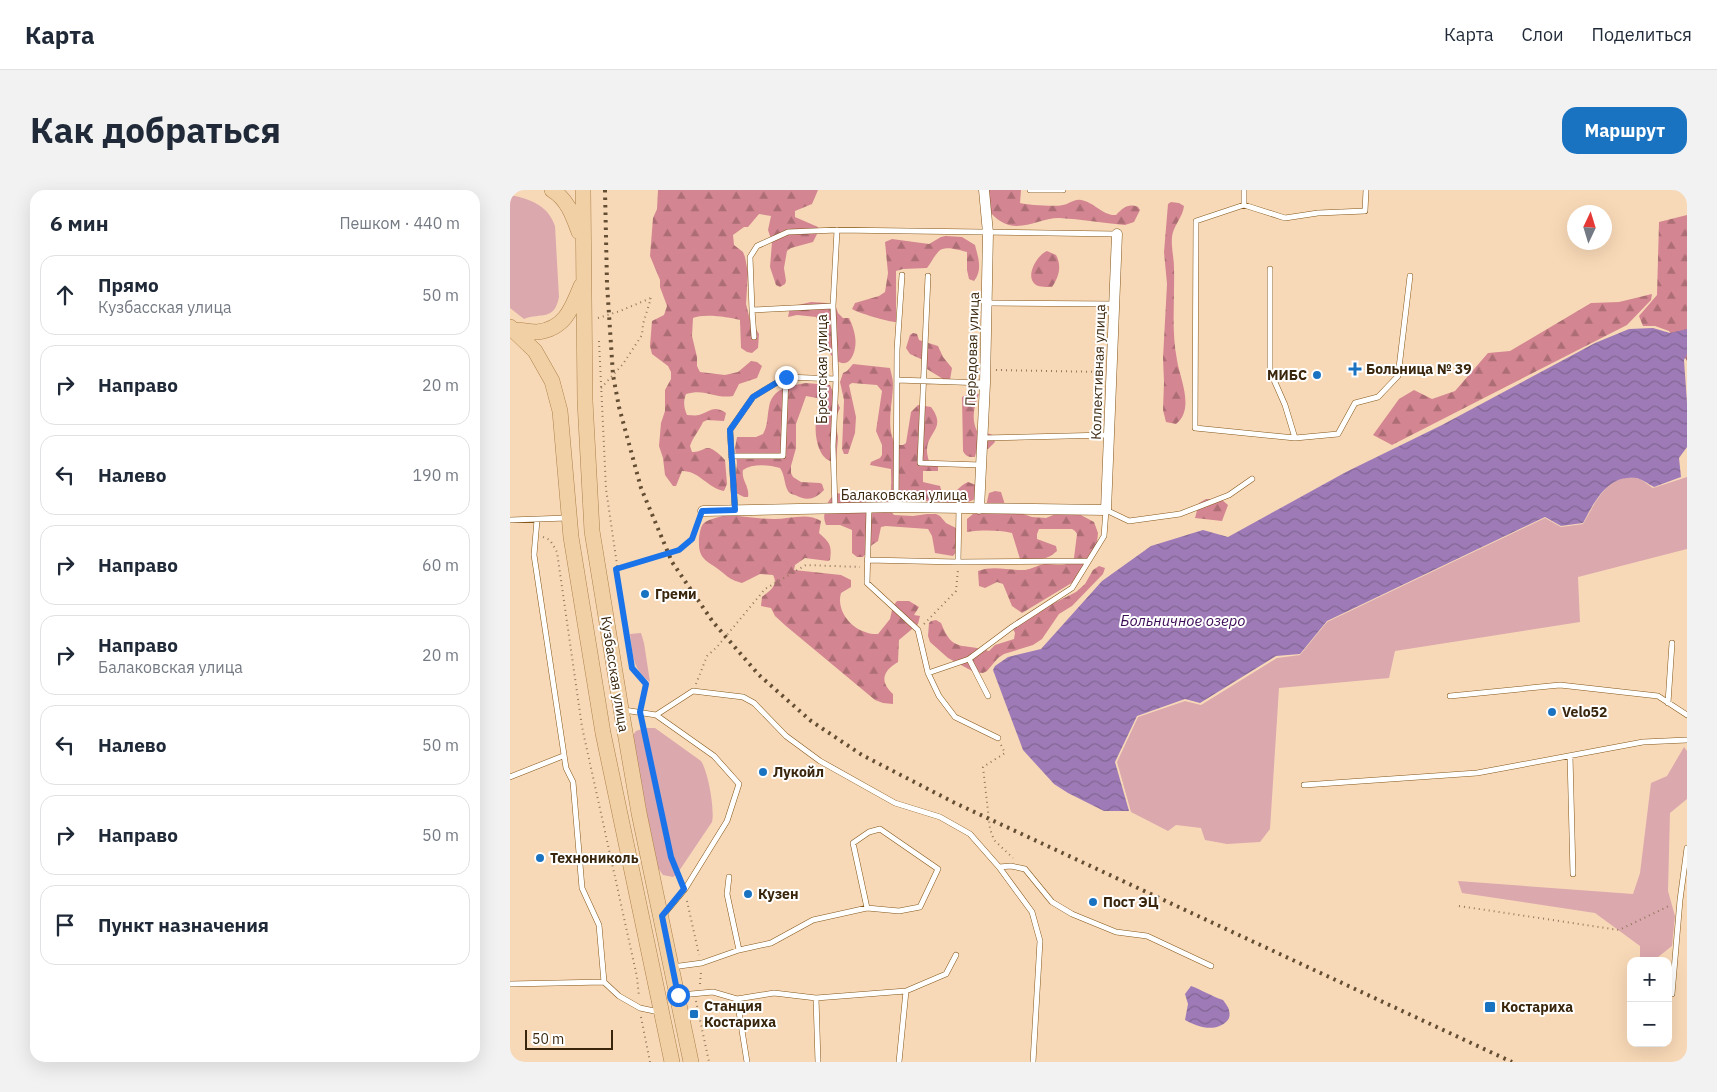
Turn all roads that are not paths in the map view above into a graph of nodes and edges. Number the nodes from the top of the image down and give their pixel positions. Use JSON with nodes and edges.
{"nodes":[{"id":1,"x":552,"y":190,"type":"edge"},
{"id":2,"x":583,"y":190,"type":"edge"},
{"id":3,"x":984,"y":190,"type":"edge"},
{"id":4,"x":1030,"y":190,"type":"edge"},
{"id":5,"x":1064,"y":190,"type":"edge"},
{"id":6,"x":1244,"y":190,"type":"edge"},
{"id":7,"x":1366,"y":190,"type":"edge"},
{"id":8,"x":1244,"y":205,"type":"junction"},
{"id":9,"x":837,"y":230,"type":"junction"},
{"id":10,"x":988,"y":233,"type":"junction"},
{"id":11,"x":1117,"y":234,"type":"joint"},
{"id":12,"x":583,"y":241,"type":"junction"},
{"id":13,"x":1270,"y":269,"type":"dead end"},
{"id":14,"x":902,"y":276,"type":"dead end"},
{"id":15,"x":928,"y":276,"type":"dead end"},
{"id":16,"x":1410,"y":276,"type":"dead end"},
{"id":17,"x":584,"y":280,"type":"junction"},
{"id":18,"x":987,"y":303,"type":"junction"},
{"id":19,"x":1114,"y":304,"type":"junction"},
{"id":20,"x":833,"y":306,"type":"junction"},
{"id":21,"x":752,"y":310,"type":"junction"},
{"id":22,"x":511,"y":329,"type":"edge"},
{"id":23,"x":754,"y":337,"type":"dead end"},
{"id":24,"x":786,"y":377,"type":"junction"},
{"id":25,"x":836,"y":378,"type":"junction"},
{"id":26,"x":897,"y":380,"type":"junction"},
{"id":27,"x":925,"y":381,"type":"junction"},
{"id":28,"x":985,"y":382,"type":"junction"},
{"id":29,"x":1109,"y":435,"type":"junction"},
{"id":30,"x":983,"y":438,"type":"junction"},
{"id":31,"x":1295,"y":438,"type":"junction"},
{"id":32,"x":731,"y":456,"type":"junction"},
{"id":33,"x":982,"y":465,"type":"junction"},
{"id":34,"x":1252,"y":479,"type":"dead end"},
{"id":35,"x":896,"y":507,"type":"junction"},
{"id":36,"x":958,"y":507,"type":"junction"},
{"id":37,"x":835,"y":508,"type":"junction"},
{"id":38,"x":869,"y":508,"type":"junction"},
{"id":39,"x":979,"y":509,"type":"junction"},
{"id":40,"x":735,"y":510,"type":"junction"},
{"id":41,"x":1106,"y":510,"type":"junction"},
{"id":42,"x":702,"y":511,"type":"road end"},
{"id":43,"x":569,"y":518,"type":"junction"},
{"id":44,"x":510,"y":520,"type":"edge"},
{"id":45,"x":536,"y":520,"type":"junction"},
{"id":46,"x":867,"y":560,"type":"junction"},
{"id":47,"x":1088,"y":561,"type":"junction"},
{"id":48,"x":958,"y":562,"type":"junction"},
{"id":49,"x":1672,"y":643,"type":"dead end"},
{"id":50,"x":969,"y":659,"type":"junction"},
{"id":51,"x":928,"y":673,"type":"junction"},
{"id":52,"x":988,"y":696,"type":"dead end"},
{"id":53,"x":1450,"y":696,"type":"dead end"},
{"id":54,"x":1668,"y":703,"type":"junction"},
{"id":55,"x":621,"y":709,"type":"junction"},
{"id":56,"x":656,"y":715,"type":"junction"},
{"id":57,"x":1687,"y":715,"type":"edge"},
{"id":58,"x":998,"y":738,"type":"road end"},
{"id":59,"x":1687,"y":740,"type":"edge"},
{"id":60,"x":564,"y":756,"type":"junction"},
{"id":61,"x":1570,"y":756,"type":"junction"},
{"id":62,"x":510,"y":777,"type":"edge"},
{"id":63,"x":1304,"y":785,"type":"dead end"},
{"id":64,"x":1687,"y":848,"type":"edge"},
{"id":65,"x":999,"y":867,"type":"junction"},
{"id":66,"x":1573,"y":874,"type":"dead end"},
{"id":67,"x":730,"y":877,"type":"dead end"},
{"id":68,"x":866,"y":908,"type":"junction"},
{"id":69,"x":662,"y":916,"type":"junction"},
{"id":70,"x":739,"y":950,"type":"junction"},
{"id":71,"x":956,"y":955,"type":"dead end"},
{"id":72,"x":1211,"y":966,"type":"dead end"},
{"id":73,"x":672,"y":967,"type":"junction"},
{"id":74,"x":604,"y":982,"type":"junction"},
{"id":75,"x":510,"y":984,"type":"edge"},
{"id":76,"x":906,"y":991,"type":"junction"},
{"id":77,"x":1672,"y":994,"type":"dead end"},
{"id":78,"x":678,"y":995,"type":"junction"},
{"id":79,"x":816,"y":998,"type":"junction"},
{"id":80,"x":737,"y":999,"type":"junction"},
{"id":81,"x":661,"y":1012,"type":"junction"},
{"id":82,"x":672,"y":1062,"type":"edge"},
{"id":83,"x":691,"y":1062,"type":"edge"},
{"id":84,"x":747,"y":1062,"type":"edge"},
{"id":85,"x":818,"y":1062,"type":"edge"},
{"id":86,"x":899,"y":1062,"type":"edge"},
{"id":87,"x":1033,"y":1062,"type":"edge"}],
"edges":[{"from":1,"to":12,"type":"main road"},
{"from":2,"to":12,"type":"main road","name":"Кузбасская улица"},
{"from":3,"to":10,"type":"street","name":"Передовая улица"},
{"from":4,"to":5,"type":"lane"},
{"from":6,"to":8,"type":"lane"},
{"from":7,"to":8,"type":"lane"},
{"from":8,"to":31,"type":"lane"},
{"from":9,"to":10,"type":"lane"},
{"from":9,"to":20,"type":"lane","name":"Брестская улица"},
{"from":9,"to":21,"type":"lane"},
{"from":10,"to":11,"type":"lane"},
{"from":10,"to":18,"type":"street","name":"Передовая улица"},
{"from":11,"to":19,"type":"street","name":"Коллективная улица"},
{"from":12,"to":17,"type":"main road","name":"Кузбасская улица"},
{"from":13,"to":31,"type":"lane"},
{"from":14,"to":26,"type":"lane"},
{"from":15,"to":27,"type":"lane"},
{"from":16,"to":31,"type":"lane"},
{"from":17,"to":22,"type":"main road"},
{"from":17,"to":55,"type":"main road","name":"Кузбасская улица"},
{"from":18,"to":19,"type":"lane"},
{"from":18,"to":28,"type":"street","name":"Передовая улица"},
{"from":19,"to":29,"type":"street","name":"Коллективная улица"},
{"from":20,"to":21,"type":"lane"},
{"from":20,"to":25,"type":"lane","name":"Брестская улица"},
{"from":21,"to":23,"type":"lane"},
{"from":22,"to":43,"type":"main road","name":"Кузбасская улица"},
{"from":24,"to":25,"type":"lane"},
{"from":24,"to":32,"type":"lane"},
{"from":24,"to":32,"type":"lane"},
{"from":25,"to":37,"type":"lane","name":"Брестская улица"},
{"from":26,"to":27,"type":"lane"},
{"from":26,"to":35,"type":"lane"},
{"from":27,"to":28,"type":"lane"},
{"from":27,"to":33,"type":"lane"},
{"from":28,"to":30,"type":"street","name":"Передовая улица"},
{"from":29,"to":30,"type":"lane"},
{"from":29,"to":41,"type":"street","name":"Коллективная улица"},
{"from":30,"to":33,"type":"street","name":"Передовая улица"},
{"from":32,"to":40,"type":"lane"},
{"from":33,"to":39,"type":"street","name":"Передовая улица"},
{"from":34,"to":41,"type":"lane"},
{"from":35,"to":36,"type":"street","name":"Балаковская улица"},
{"from":35,"to":38,"type":"street","name":"Балаковская улица"},
{"from":36,"to":39,"type":"street","name":"Балаковская улица"},
{"from":36,"to":48,"type":"lane"},
{"from":37,"to":38,"type":"street","name":"Балаковская улица"},
{"from":37,"to":40,"type":"street","name":"Балаковская улица"},
{"from":38,"to":46,"type":"lane"},
{"from":39,"to":41,"type":"street","name":"Балаковская улица"},
{"from":40,"to":42,"type":"street","name":"Балаковская улица"},
{"from":41,"to":47,"type":"lane"},
{"from":43,"to":45,"type":"lane"},
{"from":43,"to":81,"type":"main road","name":"Кузбасская улица"},
{"from":44,"to":45,"type":"lane"},
{"from":45,"to":60,"type":"lane"},
{"from":46,"to":48,"type":"lane"},
{"from":46,"to":51,"type":"lane"},
{"from":47,"to":48,"type":"lane"},
{"from":47,"to":50,"type":"lane"},
{"from":49,"to":54,"type":"lane"},
{"from":50,"to":51,"type":"lane"},
{"from":50,"to":52,"type":"lane"},
{"from":51,"to":58,"type":"lane"},
{"from":53,"to":54,"type":"lane"},
{"from":54,"to":57,"type":"lane"},
{"from":55,"to":56,"type":"lane"},
{"from":55,"to":69,"type":"main road","name":"Кузбасская улица"},
{"from":56,"to":65,"type":"lane"},
{"from":56,"to":69,"type":"lane"},
{"from":59,"to":61,"type":"lane"},
{"from":60,"to":62,"type":"lane"},
{"from":60,"to":74,"type":"lane"},
{"from":61,"to":63,"type":"lane"},
{"from":61,"to":66,"type":"lane"},
{"from":64,"to":77,"type":"lane"},
{"from":65,"to":72,"type":"lane"},
{"from":65,"to":87,"type":"lane"},
{"from":67,"to":70,"type":"lane"},
{"from":68,"to":68,"type":"lane"},
{"from":68,"to":70,"type":"lane"},
{"from":69,"to":73,"type":"main road","name":"Кузбасская улица"},
{"from":70,"to":73,"type":"lane"},
{"from":71,"to":76,"type":"lane"},
{"from":73,"to":78,"type":"main road","name":"Кузбасская улица"},
{"from":74,"to":75,"type":"lane"},
{"from":74,"to":81,"type":"lane"},
{"from":76,"to":79,"type":"lane"},
{"from":76,"to":86,"type":"lane"},
{"from":78,"to":80,"type":"lane"},
{"from":78,"to":83,"type":"main road","name":"Кузбасская улица"},
{"from":79,"to":80,"type":"lane"},
{"from":79,"to":85,"type":"lane"},
{"from":80,"to":84,"type":"lane"},
{"from":81,"to":82,"type":"main road","name":"Кузбасская улица"}]}
